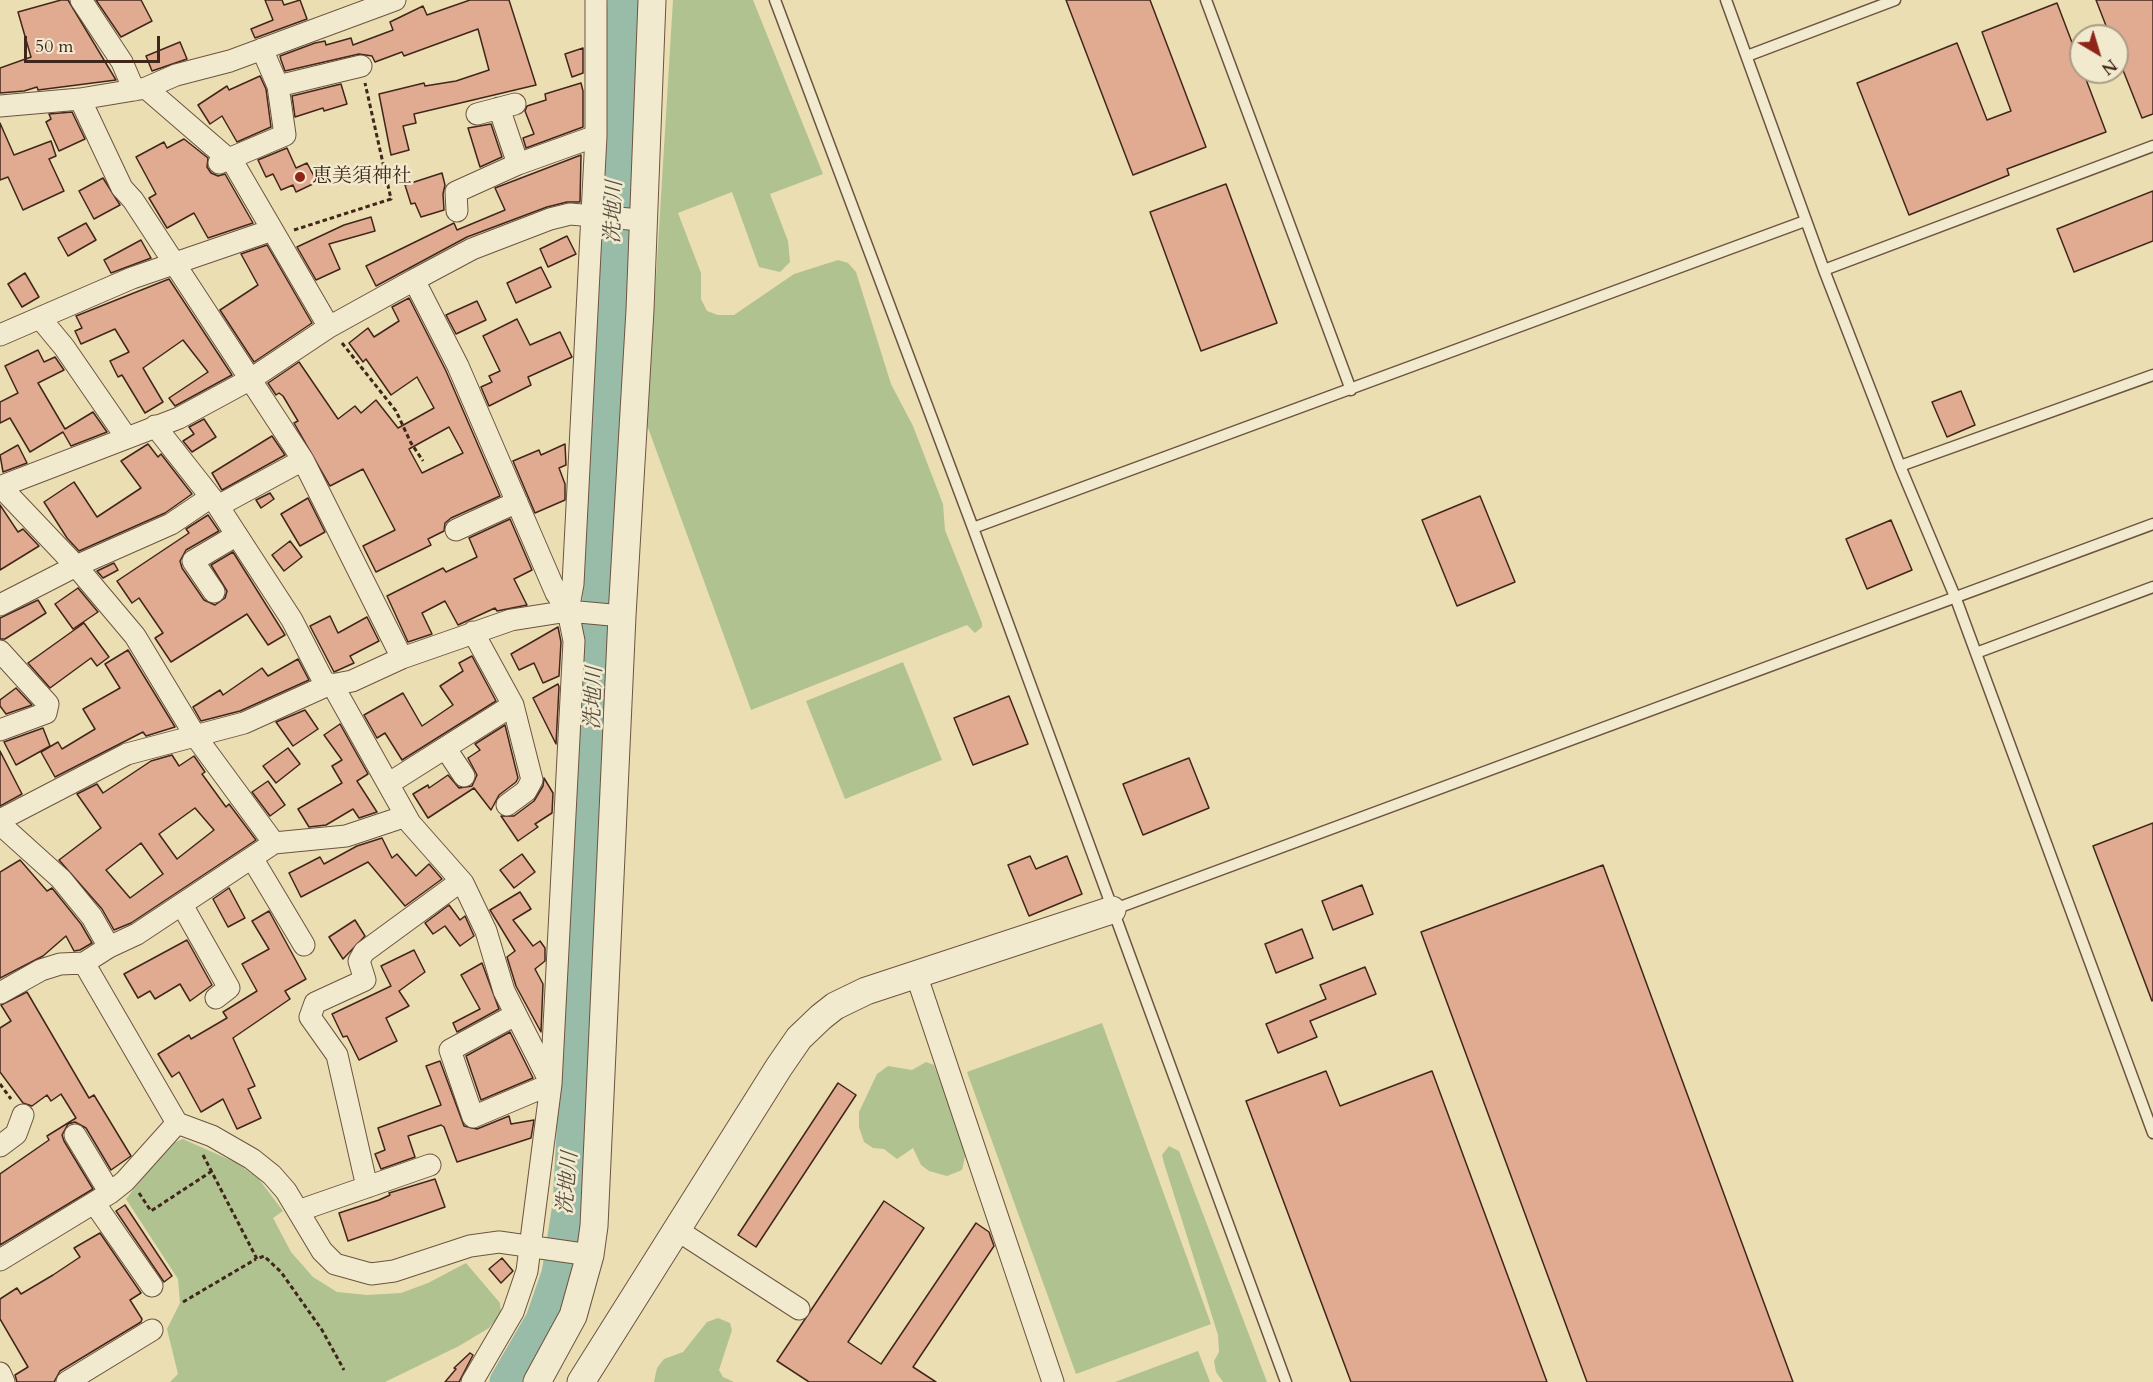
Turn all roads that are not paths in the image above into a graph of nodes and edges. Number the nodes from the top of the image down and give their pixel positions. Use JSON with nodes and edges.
{"nodes":[{"id":1,"x":81,"y":0,"type":"edge"},
{"id":2,"x":395,"y":0,"type":"edge"},
{"id":3,"x":596,"y":0,"type":"edge"},
{"id":4,"x":652,"y":0,"type":"edge"},
{"id":5,"x":775,"y":0,"type":"edge"},
{"id":6,"x":1206,"y":0,"type":"edge"},
{"id":7,"x":1726,"y":0,"type":"edge"},
{"id":8,"x":1895,"y":0,"type":"edge"},
{"id":9,"x":262,"y":49,"type":"junction"},
{"id":10,"x":1747,"y":56,"type":"junction"},
{"id":11,"x":361,"y":66,"type":"road end"},
{"id":12,"x":278,"y":86,"type":"junction"},
{"id":13,"x":140,"y":89,"type":"junction"},
{"id":14,"x":80,"y":99,"type":"junction"},
{"id":15,"x":0,"y":106,"type":"edge"},
{"id":16,"x":477,"y":114,"type":"dead end"},
{"id":17,"x":596,"y":136,"type":"junction"},
{"id":18,"x":2153,"y":146,"type":"edge"},
{"id":19,"x":222,"y":162,"type":"junction"},
{"id":20,"x":518,"y":164,"type":"junction"},
{"id":21,"x":457,"y":212,"type":"dead end"},
{"id":22,"x":597,"y":216,"type":"junction"},
{"id":23,"x":636,"y":220,"type":"junction"},
{"id":24,"x":1806,"y":221,"type":"junction"},
{"id":25,"x":273,"y":233,"type":"junction"},
{"id":26,"x":173,"y":263,"type":"junction"},
{"id":27,"x":1824,"y":270,"type":"junction"},
{"id":28,"x":414,"y":280,"type":"junction"},
{"id":29,"x":40,"y":318,"type":"junction"},
{"id":30,"x":329,"y":327,"type":"junction"},
{"id":31,"x":1,"y":331,"type":"edge"},
{"id":32,"x":2153,"y":375,"type":"edge"},
{"id":33,"x":251,"y":379,"type":"junction"},
{"id":34,"x":1351,"y":390,"type":"junction"},
{"id":35,"x":155,"y":426,"type":"junction"},
{"id":36,"x":126,"y":437,"type":"junction"},
{"id":37,"x":303,"y":460,"type":"junction"},
{"id":38,"x":1900,"y":466,"type":"junction"},
{"id":39,"x":1,"y":486,"type":"edge"},
{"id":40,"x":214,"y":501,"type":"junction"},
{"id":41,"x":518,"y":502,"type":"junction"},
{"id":42,"x":2153,"y":524,"type":"edge"},
{"id":43,"x":973,"y":528,"type":"junction"},
{"id":44,"x":456,"y":530,"type":"dead end"},
{"id":45,"x":237,"y":535,"type":"junction"},
{"id":46,"x":76,"y":566,"type":"junction"},
{"id":47,"x":2153,"y":587,"type":"edge"},
{"id":48,"x":214,"y":592,"type":"dead end"},
{"id":49,"x":1956,"y":599,"type":"junction"},
{"id":50,"x":0,"y":605,"type":"edge"},
{"id":51,"x":571,"y":611,"type":"junction"},
{"id":52,"x":616,"y":616,"type":"junction"},
{"id":53,"x":473,"y":632,"type":"junction"},
{"id":54,"x":0,"y":651,"type":"edge"},
{"id":55,"x":1976,"y":653,"type":"junction"},
{"id":56,"x":402,"y":658,"type":"junction"},
{"id":57,"x":329,"y":685,"type":"junction"},
{"id":58,"x":513,"y":705,"type":"junction"},
{"id":59,"x":0,"y":730,"type":"edge"},
{"id":60,"x":196,"y":737,"type":"junction"},
{"id":61,"x":446,"y":749,"type":"junction"},
{"id":62,"x":464,"y":776,"type":"dead end"},
{"id":63,"x":388,"y":784,"type":"junction"},
{"id":64,"x":507,"y":805,"type":"dead end"},
{"id":65,"x":406,"y":816,"type":"junction"},
{"id":66,"x":0,"y":822,"type":"edge"},
{"id":67,"x":274,"y":843,"type":"junction"},
{"id":68,"x":252,"y":858,"type":"junction"},
{"id":69,"x":461,"y":881,"type":"junction"},
{"id":70,"x":182,"y":905,"type":"junction"},
{"id":71,"x":1112,"y":910,"type":"junction"},
{"id":72,"x":304,"y":945,"type":"dead end"},
{"id":73,"x":109,"y":947,"type":"junction"},
{"id":74,"x":84,"y":963,"type":"junction"},
{"id":75,"x":916,"y":974,"type":"junction"},
{"id":76,"x":0,"y":993,"type":"edge"},
{"id":77,"x":216,"y":998,"type":"dead end"},
{"id":78,"x":515,"y":1015,"type":"junction"},
{"id":79,"x":551,"y":1084,"type":"junction"},
{"id":80,"x":23,"y":1115,"type":"dead end"},
{"id":81,"x":183,"y":1125,"type":"junction"},
{"id":82,"x":2153,"y":1133,"type":"edge"},
{"id":83,"x":75,"y":1136,"type":"dead end"},
{"id":84,"x":0,"y":1146,"type":"edge"},
{"id":85,"x":430,"y":1165,"type":"dead end"},
{"id":86,"x":368,"y":1187,"type":"junction"},
{"id":87,"x":110,"y":1193,"type":"junction"},
{"id":88,"x":298,"y":1211,"type":"junction"},
{"id":89,"x":677,"y":1230,"type":"junction"},
{"id":90,"x":536,"y":1248,"type":"junction"},
{"id":91,"x":584,"y":1255,"type":"junction"},
{"id":92,"x":0,"y":1260,"type":"edge"},
{"id":93,"x":152,"y":1286,"type":"dead end"},
{"id":94,"x":799,"y":1309,"type":"dead end"},
{"id":95,"x":152,"y":1330,"type":"dead end"},
{"id":96,"x":0,"y":1373,"type":"edge"},
{"id":97,"x":4,"y":1382,"type":"edge"},
{"id":98,"x":67,"y":1382,"type":"edge"},
{"id":99,"x":472,"y":1382,"type":"edge"},
{"id":100,"x":537,"y":1382,"type":"edge"},
{"id":101,"x":581,"y":1382,"type":"edge"},
{"id":102,"x":1053,"y":1382,"type":"edge"},
{"id":103,"x":1287,"y":1382,"type":"edge"}],
"edges":[{"from":1,"to":13,"type":"street"},
{"from":2,"to":9,"type":"street"},
{"from":3,"to":17,"type":"street"},
{"from":4,"to":23,"type":"street"},
{"from":5,"to":43,"type":"lane"},
{"from":6,"to":34,"type":"lane"},
{"from":7,"to":10,"type":"lane"},
{"from":8,"to":10,"type":"lane"},
{"from":9,"to":12,"type":"street"},
{"from":9,"to":13,"type":"street"},
{"from":10,"to":24,"type":"lane"},
{"from":11,"to":12,"type":"street"},
{"from":12,"to":19,"type":"street"},
{"from":13,"to":14,"type":"street"},
{"from":13,"to":19,"type":"street"},
{"from":14,"to":15,"type":"street"},
{"from":14,"to":26,"type":"street"},
{"from":16,"to":20,"type":"street"},
{"from":17,"to":20,"type":"street"},
{"from":17,"to":22,"type":"street"},
{"from":18,"to":27,"type":"lane"},
{"from":19,"to":25,"type":"street"},
{"from":20,"to":21,"type":"street"},
{"from":22,"to":23,"type":"street"},
{"from":22,"to":28,"type":"street"},
{"from":22,"to":51,"type":"street"},
{"from":23,"to":52,"type":"street"},
{"from":24,"to":27,"type":"lane"},
{"from":24,"to":34,"type":"lane"},
{"from":25,"to":26,"type":"street"},
{"from":25,"to":30,"type":"street"},
{"from":26,"to":29,"type":"street"},
{"from":26,"to":33,"type":"street"},
{"from":27,"to":38,"type":"lane"},
{"from":28,"to":30,"type":"street"},
{"from":28,"to":41,"type":"street"},
{"from":29,"to":31,"type":"street"},
{"from":29,"to":36,"type":"street"},
{"from":30,"to":33,"type":"street"},
{"from":32,"to":38,"type":"lane"},
{"from":33,"to":35,"type":"street"},
{"from":33,"to":37,"type":"street"},
{"from":34,"to":43,"type":"lane"},
{"from":35,"to":36,"type":"street"},
{"from":35,"to":40,"type":"street"},
{"from":36,"to":39,"type":"street"},
{"from":37,"to":40,"type":"street"},
{"from":37,"to":56,"type":"street"},
{"from":38,"to":49,"type":"lane"},
{"from":39,"to":46,"type":"street"},
{"from":40,"to":45,"type":"street"},
{"from":40,"to":46,"type":"street"},
{"from":41,"to":44,"type":"street"},
{"from":41,"to":51,"type":"street"},
{"from":42,"to":49,"type":"lane"},
{"from":43,"to":71,"type":"lane"},
{"from":45,"to":48,"type":"street"},
{"from":45,"to":57,"type":"street"},
{"from":46,"to":50,"type":"street"},
{"from":46,"to":60,"type":"street"},
{"from":47,"to":55,"type":"lane"},
{"from":49,"to":55,"type":"lane"},
{"from":49,"to":71,"type":"lane"},
{"from":51,"to":52,"type":"street"},
{"from":51,"to":53,"type":"street"},
{"from":51,"to":79,"type":"street"},
{"from":52,"to":91,"type":"street"},
{"from":53,"to":56,"type":"street"},
{"from":53,"to":58,"type":"street"},
{"from":54,"to":59,"type":"street"},
{"from":55,"to":82,"type":"lane"},
{"from":56,"to":57,"type":"street"},
{"from":57,"to":60,"type":"street"},
{"from":57,"to":63,"type":"street"},
{"from":58,"to":61,"type":"street"},
{"from":58,"to":64,"type":"street"},
{"from":60,"to":66,"type":"street"},
{"from":60,"to":67,"type":"street"},
{"from":61,"to":62,"type":"street"},
{"from":61,"to":63,"type":"street"},
{"from":63,"to":65,"type":"street"},
{"from":65,"to":67,"type":"street"},
{"from":65,"to":69,"type":"street"},
{"from":66,"to":73,"type":"street"},
{"from":67,"to":68,"type":"street"},
{"from":68,"to":70,"type":"street"},
{"from":68,"to":72,"type":"street"},
{"from":69,"to":78,"type":"street"},
{"from":69,"to":86,"type":"street"},
{"from":70,"to":73,"type":"street"},
{"from":70,"to":77,"type":"street"},
{"from":71,"to":75,"type":"street"},
{"from":71,"to":103,"type":"lane"},
{"from":73,"to":74,"type":"street"},
{"from":74,"to":76,"type":"street"},
{"from":74,"to":81,"type":"street"},
{"from":75,"to":89,"type":"street"},
{"from":75,"to":102,"type":"street"},
{"from":78,"to":79,"type":"street"},
{"from":78,"to":79,"type":"street"},
{"from":79,"to":90,"type":"street"},
{"from":80,"to":84,"type":"street"},
{"from":81,"to":87,"type":"street"},
{"from":81,"to":88,"type":"street"},
{"from":83,"to":87,"type":"street"},
{"from":85,"to":86,"type":"street"},
{"from":86,"to":88,"type":"street"},
{"from":87,"to":92,"type":"street"},
{"from":87,"to":93,"type":"street"},
{"from":88,"to":90,"type":"street"},
{"from":89,"to":94,"type":"street"},
{"from":89,"to":101,"type":"street"},
{"from":90,"to":91,"type":"street"},
{"from":90,"to":99,"type":"street"},
{"from":91,"to":100,"type":"street"},
{"from":95,"to":98,"type":"street"},
{"from":96,"to":97,"type":"street"}]}
